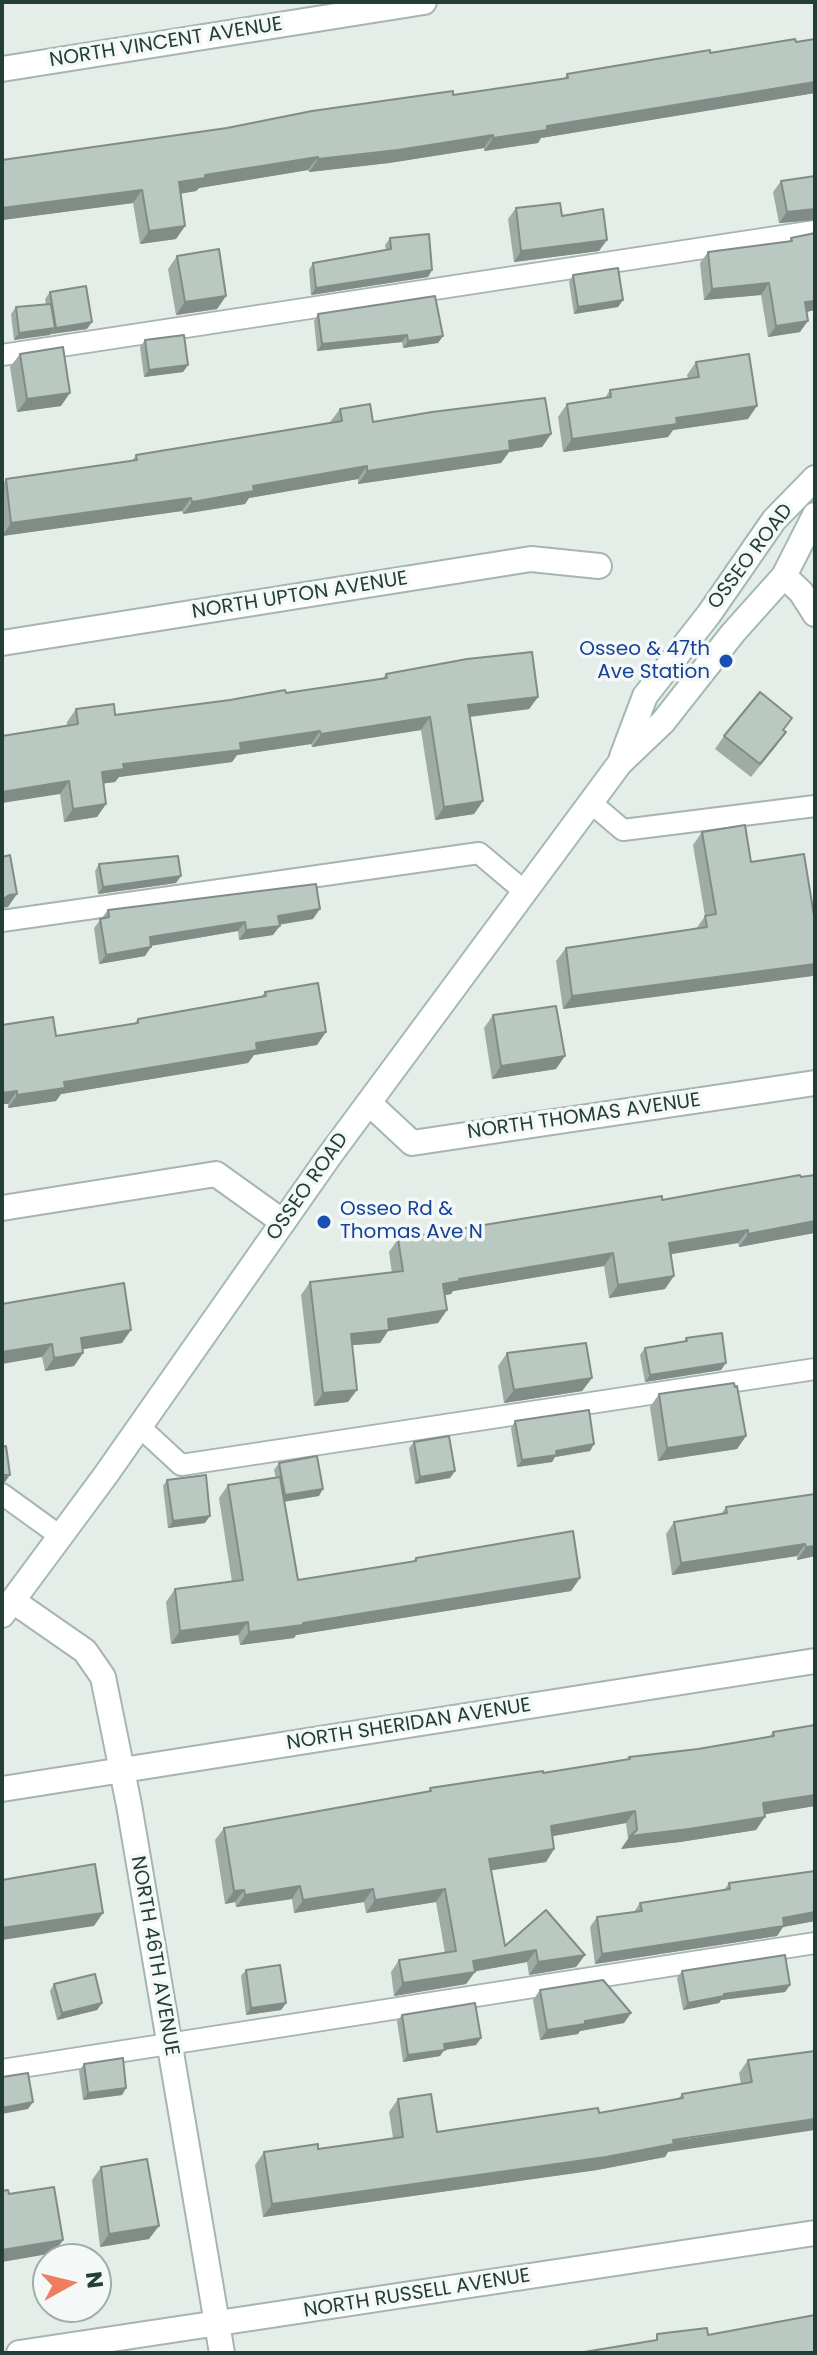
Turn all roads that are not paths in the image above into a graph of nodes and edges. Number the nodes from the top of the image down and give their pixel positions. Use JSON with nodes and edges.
{"nodes":[{"id":1,"x":424,"y":2,"type":"edge"},
{"id":2,"x":2,"y":69,"type":"edge"},
{"id":3,"x":815,"y":231,"type":"edge"},
{"id":4,"x":2,"y":355,"type":"edge"},
{"id":5,"x":815,"y":478,"type":"edge"},
{"id":6,"x":815,"y":515,"type":"edge"},
{"id":7,"x":599,"y":566,"type":"dead end"},
{"id":8,"x":784,"y":576,"type":"junction"},
{"id":9,"x":815,"y":614,"type":"edge"},
{"id":10,"x":2,"y":643,"type":"edge"},
{"id":11,"x":620,"y":763,"type":"junction"},
{"id":12,"x":590,"y":802,"type":"junction"},
{"id":13,"x":815,"y":806,"type":"edge"},
{"id":14,"x":524,"y":891,"type":"junction"},
{"id":15,"x":2,"y":921,"type":"edge"},
{"id":16,"x":815,"y":1083,"type":"edge"},
{"id":17,"x":369,"y":1103,"type":"junction"},
{"id":18,"x":2,"y":1208,"type":"edge"},
{"id":19,"x":283,"y":1222,"type":"junction"},
{"id":20,"x":815,"y":1369,"type":"edge"},
{"id":21,"x":140,"y":1427,"type":"junction"},
{"id":22,"x":2,"y":1494,"type":"edge"},
{"id":23,"x":60,"y":1536,"type":"junction"},
{"id":24,"x":8,"y":1608,"type":"edge"},
{"id":25,"x":815,"y":1661,"type":"edge"},
{"id":26,"x":122,"y":1770,"type":"junction"},
{"id":27,"x":2,"y":1789,"type":"edge"},
{"id":28,"x":815,"y":1943,"type":"edge"},
{"id":29,"x":169,"y":2046,"type":"junction"},
{"id":30,"x":2,"y":2070,"type":"edge"},
{"id":31,"x":815,"y":2233,"type":"edge"},
{"id":32,"x":218,"y":2325,"type":"junction"},
{"id":33,"x":19,"y":2353,"type":"edge"},
{"id":34,"x":222,"y":2353,"type":"edge"}],
"edges":[{"from":1,"to":2,"type":"street","name":"NORTH VINCENT AVENUE"},
{"from":3,"to":4,"type":"lane"},
{"from":5,"to":11,"type":"street","name":"OSSEO ROAD"},
{"from":6,"to":8,"type":"street","name":"OSSEO ROAD"},
{"from":7,"to":10,"type":"street","name":"NORTH UPTON AVENUE"},
{"from":8,"to":9,"type":"street"},
{"from":8,"to":11,"type":"street","name":"OSSEO ROAD"},
{"from":11,"to":12,"type":"street","name":"OSSEO ROAD"},
{"from":12,"to":13,"type":"lane"},
{"from":12,"to":14,"type":"street","name":"OSSEO ROAD"},
{"from":14,"to":15,"type":"lane"},
{"from":14,"to":17,"type":"street","name":"OSSEO ROAD"},
{"from":16,"to":17,"type":"street","name":"NORTH THOMAS AVENUE"},
{"from":17,"to":19,"type":"street","name":"OSSEO ROAD"},
{"from":18,"to":19,"type":"street"},
{"from":19,"to":21,"type":"street","name":"OSSEO ROAD"},
{"from":20,"to":21,"type":"lane"},
{"from":21,"to":23,"type":"street","name":"OSSEO ROAD"},
{"from":22,"to":23,"type":"lane"},
{"from":23,"to":24,"type":"street","name":"OSSEO ROAD"},
{"from":24,"to":26,"type":"street","name":"NORTH 46TH AVENUE"},
{"from":25,"to":26,"type":"street","name":"NORTH SHERIDAN AVENUE"},
{"from":26,"to":27,"type":"street","name":"NORTH SHERIDAN AVENUE"},
{"from":26,"to":29,"type":"street","name":"NORTH 46TH AVENUE"},
{"from":28,"to":29,"type":"lane"},
{"from":29,"to":30,"type":"lane"},
{"from":29,"to":32,"type":"street","name":"NORTH 46TH AVENUE"},
{"from":31,"to":32,"type":"street","name":"NORTH RUSSELL AVENUE"},
{"from":32,"to":33,"type":"street","name":"NORTH RUSSELL AVENUE"},
{"from":32,"to":34,"type":"street","name":"NORTH 46TH AVENUE"}]}
